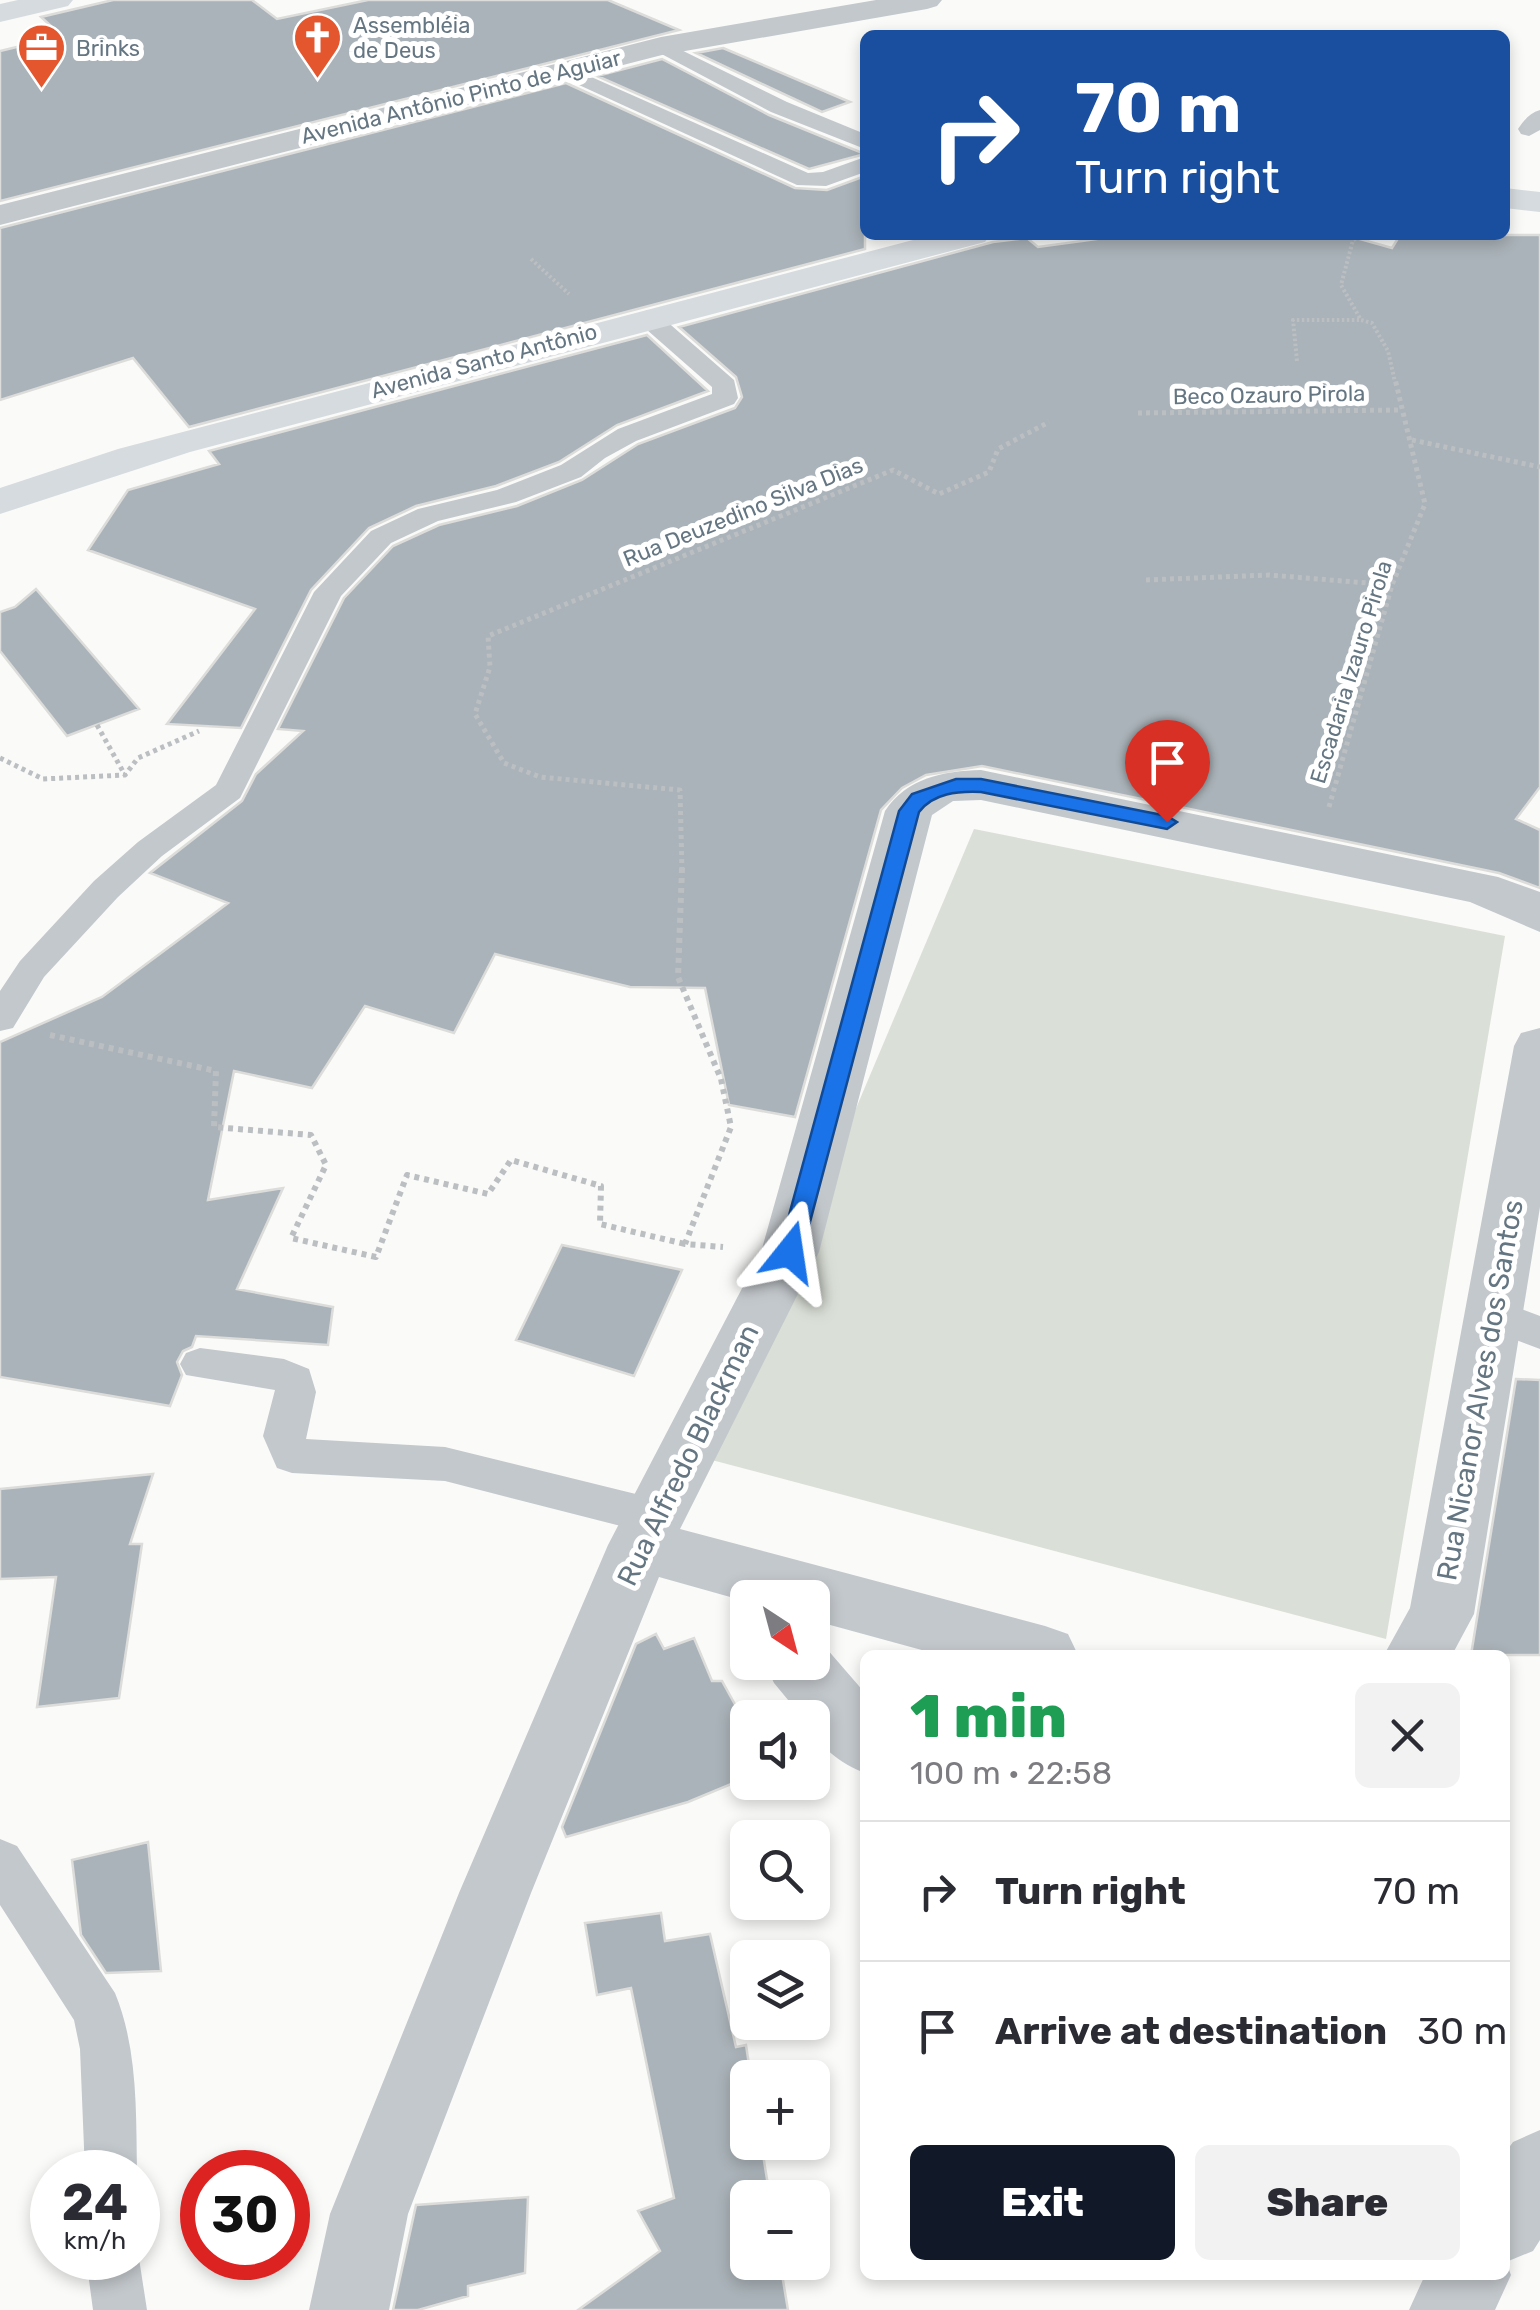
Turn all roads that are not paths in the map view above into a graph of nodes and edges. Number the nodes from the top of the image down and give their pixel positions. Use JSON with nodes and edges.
{"nodes":[{"id":1,"x":58,"y":0,"type":"edge"},
{"id":2,"x":927,"y":0,"type":"edge"},
{"id":3,"x":0,"y":13,"type":"edge"},
{"id":4,"x":661,"y":46,"type":"junction"},
{"id":5,"x":562,"y":70,"type":"junction"},
{"id":6,"x":860,"y":140,"type":"edge"},
{"id":7,"x":860,"y":166,"type":"edge"},
{"id":8,"x":1510,"y":199,"type":"edge"},
{"id":9,"x":1540,"y":202,"type":"edge"},
{"id":10,"x":0,"y":215,"type":"edge"},
{"id":11,"x":953,"y":240,"type":"edge"},
{"id":12,"x":647,"y":317,"type":"junction"},
{"id":13,"x":0,"y":502,"type":"edge"},
{"id":14,"x":1540,"y":916,"type":"edge"},
{"id":15,"x":0,"y":1019,"type":"edge"},
{"id":16,"x":1540,"y":1056,"type":"edge"},
{"id":17,"x":1515,"y":1324,"type":"edge"},
{"id":18,"x":200,"y":1364,"type":"dead end"},
{"id":19,"x":646,"y":1530,"type":"junction"},
{"id":20,"x":730,"y":1581,"type":"edge"},
{"id":21,"x":830,"y":1603,"type":"edge"},
{"id":22,"x":1026,"y":1650,"type":"edge"},
{"id":23,"x":1419,"y":1650,"type":"edge"},
{"id":24,"x":812,"y":1680,"type":"edge"},
{"id":25,"x":860,"y":1736,"type":"edge"},
{"id":26,"x":0,"y":1862,"type":"edge"},
{"id":27,"x":109,"y":2150,"type":"edge"},
{"id":28,"x":1540,"y":2168,"type":"edge"},
{"id":29,"x":1510,"y":2215,"type":"edge"},
{"id":30,"x":117,"y":2280,"type":"edge"},
{"id":31,"x":1469,"y":2280,"type":"edge"},
{"id":32,"x":120,"y":2310,"type":"edge"},
{"id":33,"x":349,"y":2310,"type":"edge"},
{"id":34,"x":1449,"y":2310,"type":"edge"}],
"edges":[{"from":1,"to":3,"type":"street"},
{"from":2,"to":4,"type":"street","name":"Avenida Antônio Pinto de Aguiar"},
{"from":4,"to":5,"type":"street","name":"Avenida Antônio Pinto de Aguiar"},
{"from":4,"to":6,"type":"lane"},
{"from":5,"to":7,"type":"lane"},
{"from":5,"to":10,"type":"street","name":"Avenida Antônio Pinto de Aguiar"},
{"from":8,"to":9,"type":"street"},
{"from":11,"to":12,"type":"street","name":"Avenida Santo Antônio"},
{"from":12,"to":13,"type":"street","name":"Avenida Santo Antônio"},
{"from":12,"to":15,"type":"lane"},
{"from":14,"to":19,"type":"street","name":"Rua Alfredo Blackman"},
{"from":16,"to":17,"type":"street","name":"Rua Nicanor Alves dos Santos"},
{"from":17,"to":23,"type":"street","name":"Rua Nicanor Alves dos Santos"},
{"from":18,"to":19,"type":"lane"},
{"from":19,"to":20,"type":"street"},
{"from":19,"to":33,"type":"street","name":"Rua Alfredo Blackman"},
{"from":21,"to":22,"type":"street"},
{"from":24,"to":25,"type":"street"},
{"from":26,"to":27,"type":"lane"},
{"from":28,"to":29,"type":"street"},
{"from":30,"to":32,"type":"lane"},
{"from":31,"to":34,"type":"street"}]}
